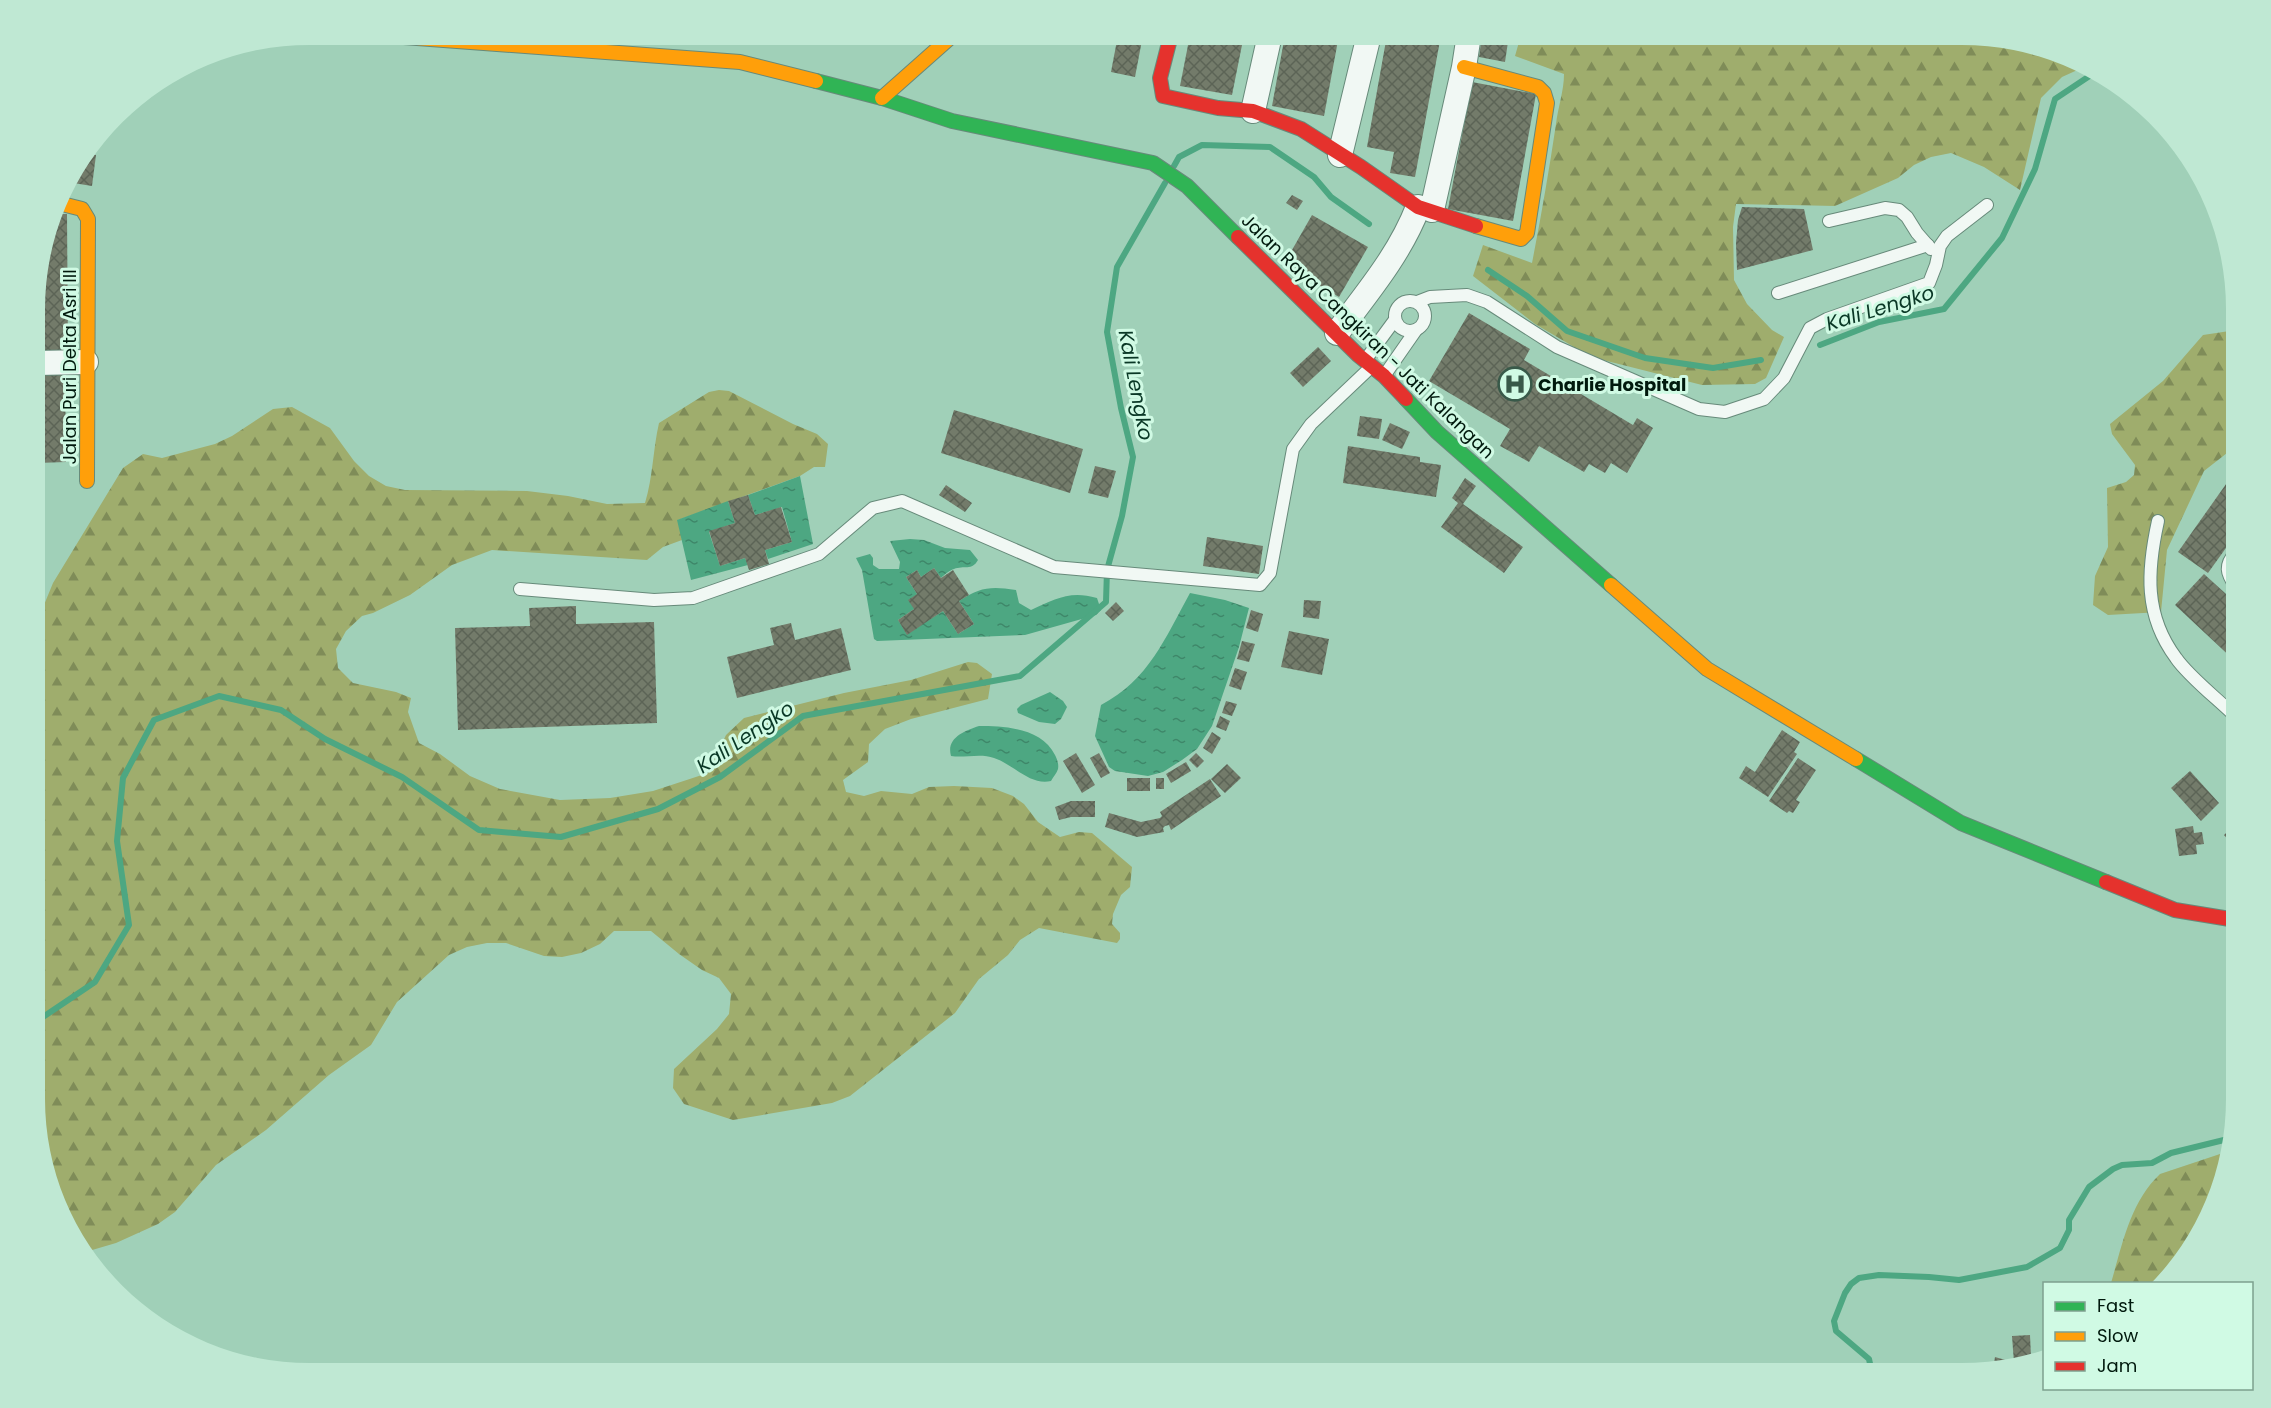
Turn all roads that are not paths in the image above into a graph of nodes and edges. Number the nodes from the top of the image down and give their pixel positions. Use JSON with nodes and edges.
{"nodes":[{"id":1,"x":520,"y":45,"type":"edge"},
{"id":2,"x":941,"y":45,"type":"edge"},
{"id":3,"x":1168,"y":45,"type":"edge"},
{"id":4,"x":1268,"y":45,"type":"edge"},
{"id":5,"x":1366,"y":45,"type":"edge"},
{"id":6,"x":1467,"y":45,"type":"edge"},
{"id":7,"x":1464,"y":67,"type":"junction"},
{"id":8,"x":882,"y":98,"type":"junction"},
{"id":9,"x":1253,"y":111,"type":"junction"},
{"id":10,"x":1340,"y":155,"type":"junction"},
{"id":11,"x":1987,"y":204,"type":"dead end"},
{"id":12,"x":66,"y":206,"type":"edge"},
{"id":13,"x":1425,"y":208,"type":"junction"},
{"id":14,"x":1829,"y":221,"type":"dead end"},
{"id":15,"x":1928,"y":245,"type":"junction"},
{"id":16,"x":1938,"y":257,"type":"junction"},
{"id":17,"x":1778,"y":293,"type":"dead end"},
{"id":18,"x":1417,"y":302,"type":"junction"},
{"id":19,"x":1394,"y":321,"type":"junction"},
{"id":20,"x":1416,"y":330,"type":"junction"},
{"id":21,"x":1337,"y":333,"type":"junction"},
{"id":22,"x":86,"y":362,"type":"junction"},
{"id":23,"x":45,"y":363,"type":"edge"},
{"id":24,"x":1369,"y":363,"type":"junction"},
{"id":25,"x":1384,"y":376,"type":"junction"},
{"id":26,"x":87,"y":481,"type":"dead end"},
{"id":27,"x":2158,"y":521,"type":"dead end"},
{"id":28,"x":520,"y":589,"type":"dead end"},
{"id":29,"x":2226,"y":707,"type":"edge"},
{"id":30,"x":2226,"y":918,"type":"edge"}],
"edges":[{"from":1,"to":8,"type":"street","name":"Jalan Raya Cangkiran - Jati Kalangan"},
{"from":2,"to":8,"type":"street"},
{"from":3,"to":9,"type":"street"},
{"from":4,"to":9,"type":"street"},
{"from":5,"to":10,"type":"street"},
{"from":6,"to":7,"type":"street"},
{"from":7,"to":13,"type":"street"},
{"from":7,"to":13,"type":"street"},
{"from":8,"to":21,"type":"street","name":"Jalan Raya Cangkiran - Jati Kalangan"},
{"from":9,"to":10,"type":"street"},
{"from":10,"to":13,"type":"street"},
{"from":11,"to":16,"type":"lane"},
{"from":12,"to":22,"type":"street","name":"Jalan Puri Delta Asri III"},
{"from":13,"to":21,"type":"street"},
{"from":14,"to":15,"type":"lane"},
{"from":15,"to":16,"type":"lane"},
{"from":15,"to":17,"type":"lane"},
{"from":16,"to":18,"type":"lane"},
{"from":18,"to":19,"type":"lane"},
{"from":18,"to":20,"type":"lane"},
{"from":19,"to":20,"type":"lane"},
{"from":19,"to":24,"type":"lane"},
{"from":20,"to":25,"type":"lane"},
{"from":21,"to":24,"type":"street","name":"Jalan Raya Cangkiran - Jati Kalangan"},
{"from":22,"to":23,"type":"street"},
{"from":22,"to":26,"type":"street","name":"Jalan Puri Delta Asri III"},
{"from":24,"to":25,"type":"street","name":"Jalan Raya Cangkiran - Jati Kalangan"},
{"from":24,"to":28,"type":"lane"},
{"from":25,"to":30,"type":"street","name":"Jalan Raya Cangkiran - Jati Kalangan"},
{"from":27,"to":29,"type":"lane"}]}
